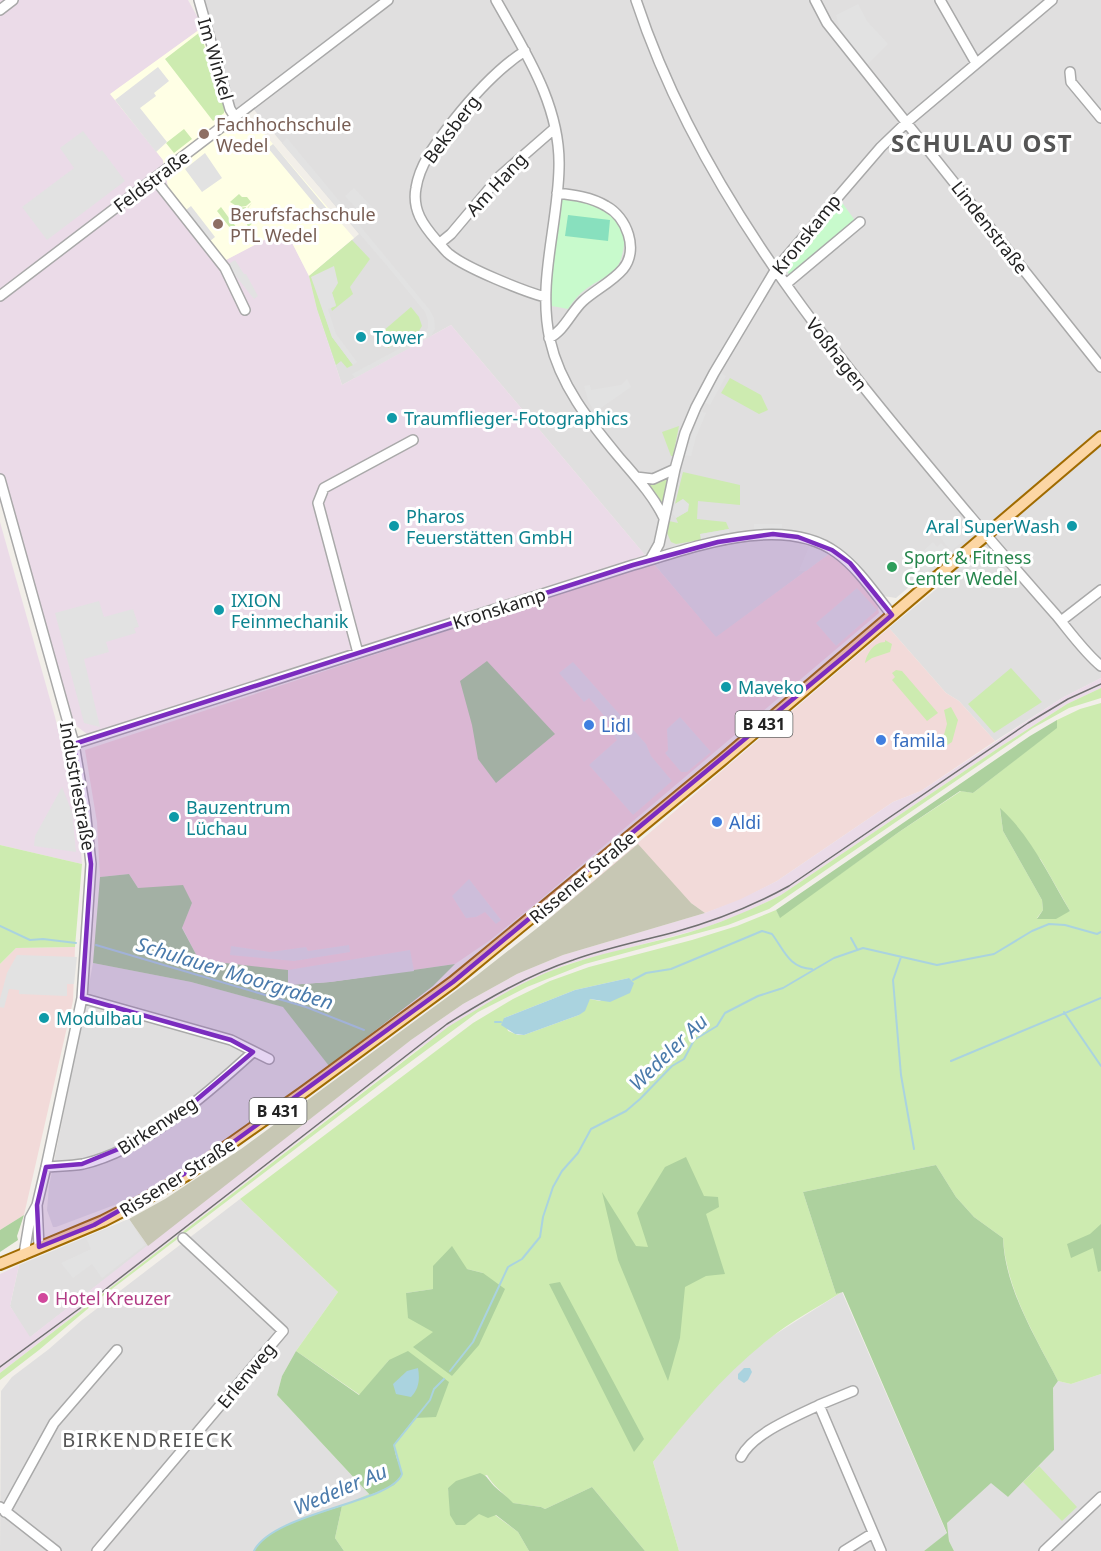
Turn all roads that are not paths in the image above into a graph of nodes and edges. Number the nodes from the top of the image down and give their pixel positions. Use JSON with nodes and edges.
{"nodes":[{"id":1,"x":13,"y":0,"type":"edge"},
{"id":2,"x":199,"y":0,"type":"edge"},
{"id":3,"x":388,"y":0,"type":"edge"},
{"id":4,"x":496,"y":0,"type":"edge"},
{"id":5,"x":636,"y":0,"type":"edge"},
{"id":6,"x":815,"y":0,"type":"edge"},
{"id":7,"x":940,"y":0,"type":"edge"},
{"id":8,"x":1051,"y":0,"type":"edge"},
{"id":9,"x":0,"y":10,"type":"edge"},
{"id":10,"x":525,"y":51,"type":"junction"},
{"id":11,"x":976,"y":63,"type":"junction"},
{"id":12,"x":1070,"y":72,"type":"dead end"},
{"id":13,"x":235,"y":117,"type":"junction"},
{"id":14,"x":1101,"y":118,"type":"edge"},
{"id":15,"x":906,"y":122,"type":"junction"},
{"id":16,"x":555,"y":128,"type":"junction"},
{"id":17,"x":154,"y":178,"type":"junction"},
{"id":18,"x":557,"y":193,"type":"junction"},
{"id":19,"x":860,"y":222,"type":"dead end"},
{"id":20,"x":440,"y":243,"type":"junction"},
{"id":21,"x":776,"y":269,"type":"junction"},
{"id":22,"x":786,"y":284,"type":"junction"},
{"id":23,"x":0,"y":296,"type":"edge"},
{"id":24,"x":545,"y":297,"type":"junction"},
{"id":25,"x":245,"y":310,"type":"dead end"},
{"id":26,"x":549,"y":338,"type":"junction"},
{"id":27,"x":1101,"y":367,"type":"edge"},
{"id":28,"x":1101,"y":437,"type":"edge"},
{"id":29,"x":412,"y":440,"type":"dead end"},
{"id":30,"x":675,"y":469,"type":"junction"},
{"id":31,"x":636,"y":477,"type":"junction"},
{"id":32,"x":0,"y":479,"type":"edge"},
{"id":33,"x":664,"y":518,"type":"junction"},
{"id":34,"x":986,"y":535,"type":"junction"},
{"id":35,"x":660,"y":536,"type":"junction"},
{"id":36,"x":681,"y":551,"type":"junction"},
{"id":37,"x":650,"y":560,"type":"junction"},
{"id":38,"x":1101,"y":590,"type":"edge"},
{"id":39,"x":892,"y":615,"type":"junction"},
{"id":40,"x":1061,"y":621,"type":"junction"},
{"id":41,"x":358,"y":653,"type":"junction"},
{"id":42,"x":1101,"y":666,"type":"edge"},
{"id":43,"x":74,"y":744,"type":"junction"},
{"id":44,"x":82,"y":998,"type":"junction"},
{"id":45,"x":253,"y":1052,"type":"junction"},
{"id":46,"x":269,"y":1059,"type":"dead end"},
{"id":47,"x":46,"y":1167,"type":"junction"},
{"id":48,"x":37,"y":1205,"type":"junction"},
{"id":49,"x":183,"y":1238,"type":"dead end"},
{"id":50,"x":39,"y":1247,"type":"junction"},
{"id":51,"x":22,"y":1255,"type":"junction"},
{"id":52,"x":0,"y":1264,"type":"edge"},
{"id":53,"x":117,"y":1350,"type":"dead end"},
{"id":54,"x":853,"y":1391,"type":"dead end"},
{"id":55,"x":819,"y":1405,"type":"junction"},
{"id":56,"x":741,"y":1457,"type":"dead end"},
{"id":57,"x":1101,"y":1497,"type":"edge"},
{"id":58,"x":3,"y":1509,"type":"edge"},
{"id":59,"x":873,"y":1533,"type":"junction"},
{"id":60,"x":56,"y":1551,"type":"edge"},
{"id":61,"x":97,"y":1551,"type":"edge"},
{"id":62,"x":844,"y":1551,"type":"edge"},
{"id":63,"x":881,"y":1551,"type":"edge"},
{"id":64,"x":1044,"y":1551,"type":"edge"}],
"edges":[{"from":1,"to":9,"type":"street"},
{"from":2,"to":13,"type":"street","name":"Im Winkel"},
{"from":3,"to":13,"type":"street","name":"Feldstraße"},
{"from":4,"to":10,"type":"street"},
{"from":5,"to":21,"type":"street","name":"Voßhagen"},
{"from":6,"to":15,"type":"street","name":"Lindenstraße"},
{"from":7,"to":11,"type":"street"},
{"from":8,"to":11,"type":"street","name":"Kronskamp"},
{"from":10,"to":16,"type":"street"},
{"from":10,"to":20,"type":"street","name":"Beksberg"},
{"from":11,"to":15,"type":"street","name":"Kronskamp"},
{"from":12,"to":14,"type":"street"},
{"from":13,"to":17,"type":"street","name":"Feldstraße"},
{"from":15,"to":21,"type":"street","name":"Kronskamp"},
{"from":15,"to":27,"type":"street","name":"Lindenstraße"},
{"from":16,"to":18,"type":"street"},
{"from":16,"to":20,"type":"street","name":"Am Hang"},
{"from":17,"to":23,"type":"street","name":"Feldstraße"},
{"from":17,"to":25,"type":"street"},
{"from":18,"to":24,"type":"street"},
{"from":18,"to":26,"type":"street"},
{"from":19,"to":22,"type":"street","name":"Kronskamp"},
{"from":20,"to":24,"type":"street","name":"Beksberg"},
{"from":21,"to":22,"type":"street","name":"Voßhagen"},
{"from":21,"to":30,"type":"street","name":"Kronskamp"},
{"from":22,"to":34,"type":"street","name":"Voßhagen"},
{"from":24,"to":26,"type":"street"},
{"from":26,"to":31,"type":"street"},
{"from":28,"to":34,"type":"main road","name":"Rissener Straße","number":"B 431"},
{"from":29,"to":41,"type":"street"},
{"from":30,"to":31,"type":"street"},
{"from":30,"to":33,"type":"street","name":"Kronskamp"},
{"from":31,"to":33,"type":"street"},
{"from":32,"to":43,"type":"street","name":"Industriestraße"},
{"from":33,"to":35,"type":"street","name":"Kronskamp"},
{"from":34,"to":39,"type":"main road","name":"Rissener Straße","number":"B 431"},
{"from":34,"to":40,"type":"street","name":"Voßhagen"},
{"from":35,"to":36,"type":"street"},
{"from":35,"to":37,"type":"street","name":"Kronskamp"},
{"from":36,"to":37,"type":"street"},
{"from":36,"to":39,"type":"street"},
{"from":37,"to":41,"type":"street","name":"Kronskamp"},
{"from":38,"to":40,"type":"street"},
{"from":39,"to":50,"type":"main road","name":"Rissener Straße","number":"B 431"},
{"from":40,"to":42,"type":"street","name":"Voßhagen"},
{"from":41,"to":43,"type":"street","name":"Kronskamp"},
{"from":43,"to":44,"type":"street","name":"Industriestraße"},
{"from":44,"to":45,"type":"street"},
{"from":44,"to":47,"type":"street","name":"Industriestraße"},
{"from":45,"to":46,"type":"street"},
{"from":45,"to":47,"type":"street","name":"Birkenweg"},
{"from":47,"to":48,"type":"street","name":"Industriestraße"},
{"from":48,"to":50,"type":"street","name":"Industriestraße"},
{"from":48,"to":51,"type":"street","name":"Industriestraße"},
{"from":49,"to":61,"type":"street","name":"Erlenweg"},
{"from":50,"to":51,"type":"main road","name":"Rissener Straße","number":"B 431"},
{"from":51,"to":52,"type":"main road","number":"B 431"},
{"from":53,"to":58,"type":"street"},
{"from":54,"to":55,"type":"street"},
{"from":55,"to":56,"type":"street"},
{"from":55,"to":59,"type":"street"},
{"from":57,"to":64,"type":"street"},
{"from":58,"to":60,"type":"street"},
{"from":59,"to":62,"type":"street"},
{"from":59,"to":63,"type":"street"}]}
